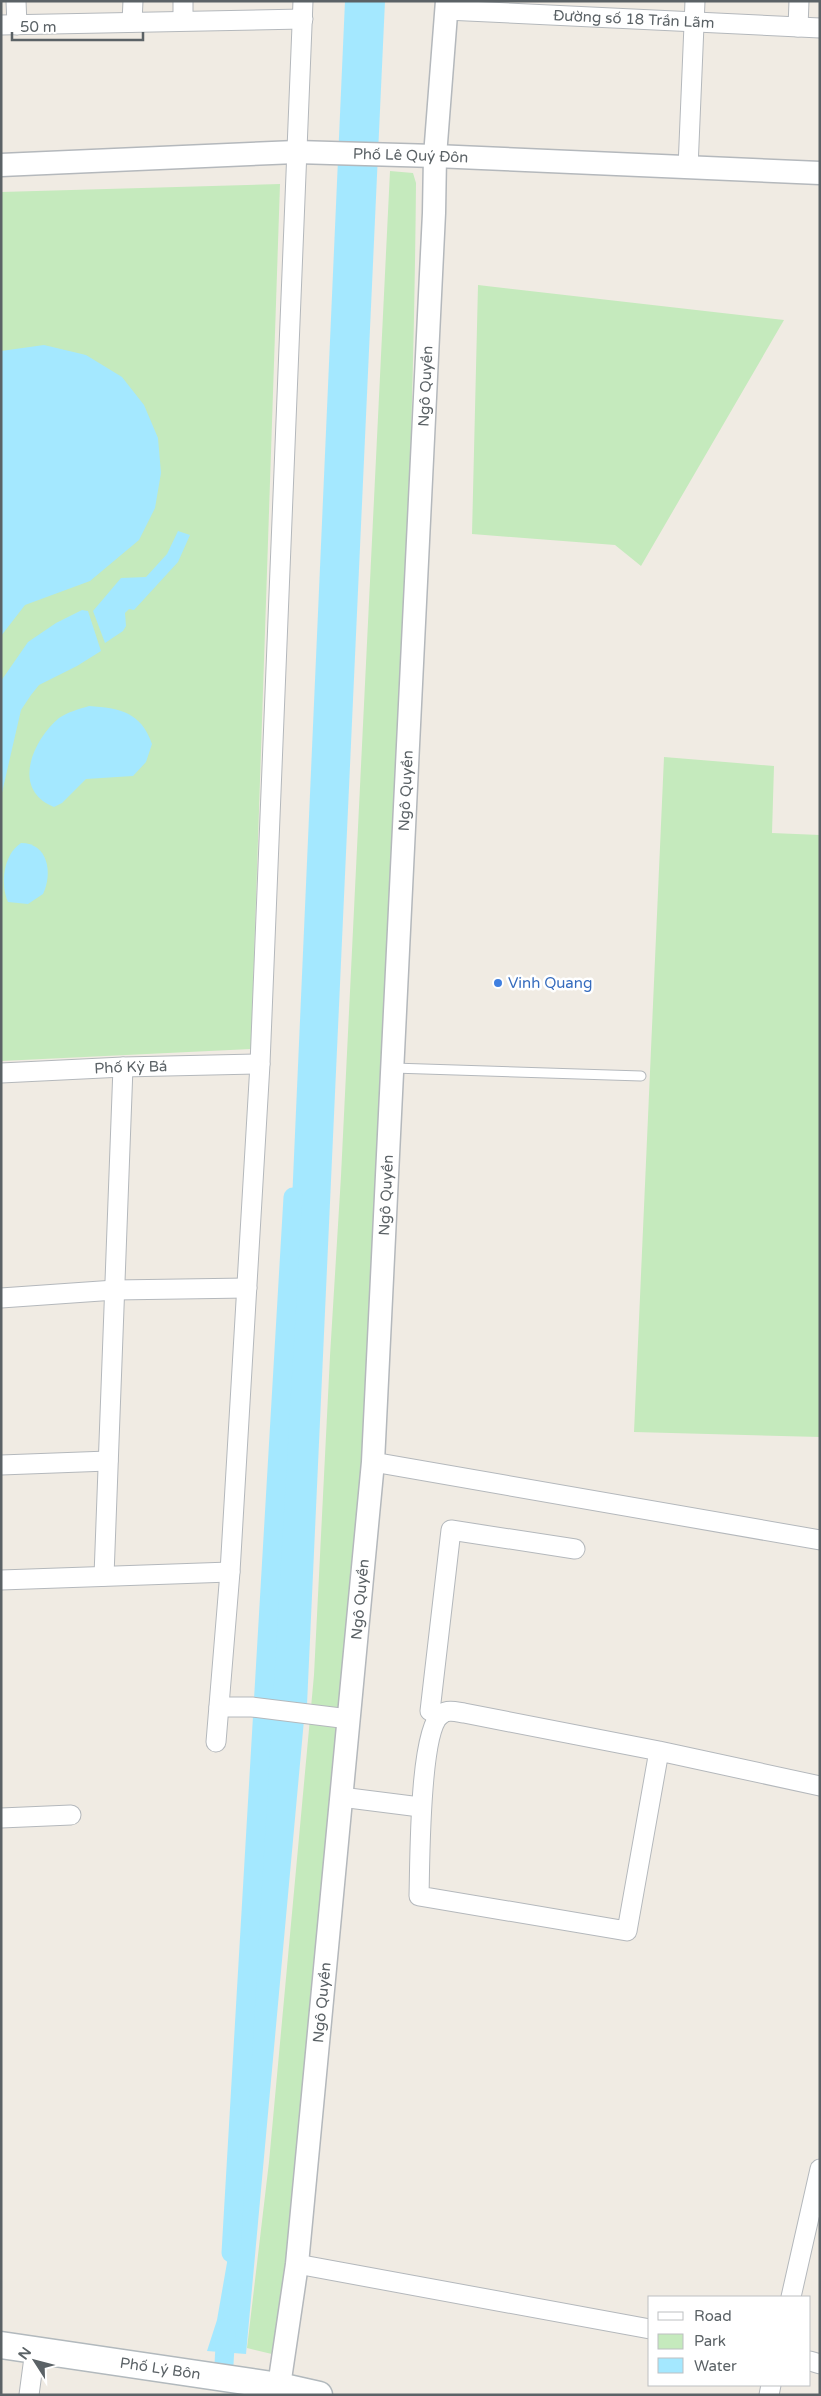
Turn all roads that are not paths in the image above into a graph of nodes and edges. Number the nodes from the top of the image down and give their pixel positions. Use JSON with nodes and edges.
{"nodes":[{"id":1,"x":16,"y":1,"type":"edge"},
{"id":2,"x":133,"y":1,"type":"edge"},
{"id":3,"x":183,"y":1,"type":"edge"},
{"id":4,"x":695,"y":1,"type":"edge"},
{"id":5,"x":800,"y":1,"type":"edge"},
{"id":6,"x":447,"y":5,"type":"edge"},
{"id":7,"x":585,"y":9,"type":"edge"},
{"id":8,"x":303,"y":10,"type":"edge"},
{"id":9,"x":183,"y":20,"type":"junction"},
{"id":10,"x":132,"y":22,"type":"junction"},
{"id":11,"x":694,"y":22,"type":"junction"},
{"id":12,"x":9,"y":25,"type":"edge"},
{"id":13,"x":798,"y":27,"type":"junction"},
{"id":14,"x":820,"y":28,"type":"edge"},
{"id":15,"x":296,"y":152,"type":"junction"},
{"id":16,"x":435,"y":156,"type":"junction"},
{"id":17,"x":1,"y":165,"type":"edge"},
{"id":18,"x":688,"y":168,"type":"junction"},
{"id":19,"x":820,"y":173,"type":"edge"},
{"id":20,"x":260,"y":1064,"type":"junction"},
{"id":21,"x":123,"y":1067,"type":"junction"},
{"id":22,"x":393,"y":1068,"type":"junction"},
{"id":23,"x":1,"y":1073,"type":"edge"},
{"id":24,"x":641,"y":1076,"type":"dead end"},
{"id":25,"x":247,"y":1288,"type":"junction"},
{"id":26,"x":115,"y":1290,"type":"junction"},
{"id":27,"x":1,"y":1298,"type":"edge"},
{"id":28,"x":108,"y":1461,"type":"junction"},
{"id":29,"x":373,"y":1462,"type":"junction"},
{"id":30,"x":1,"y":1465,"type":"edge"},
{"id":31,"x":820,"y":1540,"type":"edge"},
{"id":32,"x":575,"y":1549,"type":"dead end"},
{"id":33,"x":230,"y":1572,"type":"junction"},
{"id":34,"x":104,"y":1576,"type":"junction"},
{"id":35,"x":1,"y":1580,"type":"edge"},
{"id":36,"x":219,"y":1707,"type":"junction"},
{"id":37,"x":441,"y":1715,"type":"junction"},
{"id":38,"x":349,"y":1719,"type":"junction"},
{"id":39,"x":216,"y":1742,"type":"dead end"},
{"id":40,"x":660,"y":1751,"type":"junction"},
{"id":41,"x":820,"y":1786,"type":"edge"},
{"id":42,"x":341,"y":1797,"type":"junction"},
{"id":43,"x":420,"y":1806,"type":"junction"},
{"id":44,"x":71,"y":1815,"type":"dead end"},
{"id":45,"x":1,"y":1818,"type":"edge"},
{"id":46,"x":820,"y":2170,"type":"edge"},
{"id":47,"x":297,"y":2264,"type":"junction"},
{"id":48,"x":791,"y":2296,"type":"edge"},
{"id":49,"x":648,"y":2329,"type":"edge"},
{"id":50,"x":1,"y":2345,"type":"edge"},
{"id":51,"x":35,"y":2350,"type":"junction"},
{"id":52,"x":278,"y":2391,"type":"edge"},
{"id":53,"x":30,"y":2395,"type":"edge"},
{"id":54,"x":319,"y":2395,"type":"edge"}],
"edges":[{"from":1,"to":12,"type":"street"},
{"from":2,"to":10,"type":"street"},
{"from":3,"to":9,"type":"street"},
{"from":4,"to":11,"type":"street"},
{"from":5,"to":13,"type":"street"},
{"from":6,"to":7,"type":"street","name":"Đường số 18 Trần Lãm"},
{"from":6,"to":16,"type":"street","name":"Ngô Quyền"},
{"from":7,"to":11,"type":"street","name":"Đường số 18 Trần Lãm"},
{"from":8,"to":9,"type":"street"},
{"from":8,"to":15,"type":"street"},
{"from":9,"to":10,"type":"street"},
{"from":10,"to":12,"type":"street"},
{"from":11,"to":13,"type":"street","name":"Đường số 18 Trần Lãm"},
{"from":11,"to":18,"type":"street"},
{"from":13,"to":14,"type":"street","name":"Đường số 18 Trần Lãm"},
{"from":15,"to":16,"type":"street","name":"Phố Lê Quý Đôn"},
{"from":15,"to":17,"type":"street","name":"Phố Lê Quý Đôn"},
{"from":15,"to":20,"type":"street"},
{"from":16,"to":18,"type":"street","name":"Phố Lê Quý Đôn"},
{"from":16,"to":22,"type":"street","name":"Ngô Quyền"},
{"from":18,"to":19,"type":"street","name":"Phố Lê Quý Đôn"},
{"from":20,"to":21,"type":"street","name":"Phố Kỳ Bá"},
{"from":20,"to":25,"type":"street"},
{"from":21,"to":23,"type":"street","name":"Phố Kỳ Bá"},
{"from":21,"to":26,"type":"street"},
{"from":22,"to":24,"type":"lane"},
{"from":22,"to":29,"type":"street","name":"Ngô Quyền"},
{"from":25,"to":26,"type":"street"},
{"from":25,"to":33,"type":"street"},
{"from":26,"to":27,"type":"street"},
{"from":26,"to":28,"type":"street"},
{"from":28,"to":30,"type":"street"},
{"from":28,"to":34,"type":"street"},
{"from":29,"to":31,"type":"street"},
{"from":29,"to":38,"type":"street","name":"Ngô Quyền"},
{"from":32,"to":37,"type":"street"},
{"from":33,"to":34,"type":"street"},
{"from":33,"to":36,"type":"street"},
{"from":34,"to":35,"type":"street"},
{"from":36,"to":38,"type":"street"},
{"from":36,"to":39,"type":"street"},
{"from":37,"to":40,"type":"street"},
{"from":37,"to":43,"type":"street"},
{"from":38,"to":42,"type":"street","name":"Ngô Quyền"},
{"from":40,"to":41,"type":"street"},
{"from":40,"to":43,"type":"street"},
{"from":42,"to":43,"type":"street"},
{"from":42,"to":47,"type":"street","name":"Ngô Quyền"},
{"from":44,"to":45,"type":"street"},
{"from":46,"to":48,"type":"street"},
{"from":47,"to":49,"type":"street"},
{"from":47,"to":52,"type":"street","name":"Ngô Quyền"},
{"from":50,"to":51,"type":"main road","name":"Phố Lý Bôn"},
{"from":51,"to":52,"type":"main road","name":"Phố Lý Bôn"},
{"from":51,"to":53,"type":"street"},
{"from":52,"to":54,"type":"main road","name":"Phố Lý Bôn"}]}
